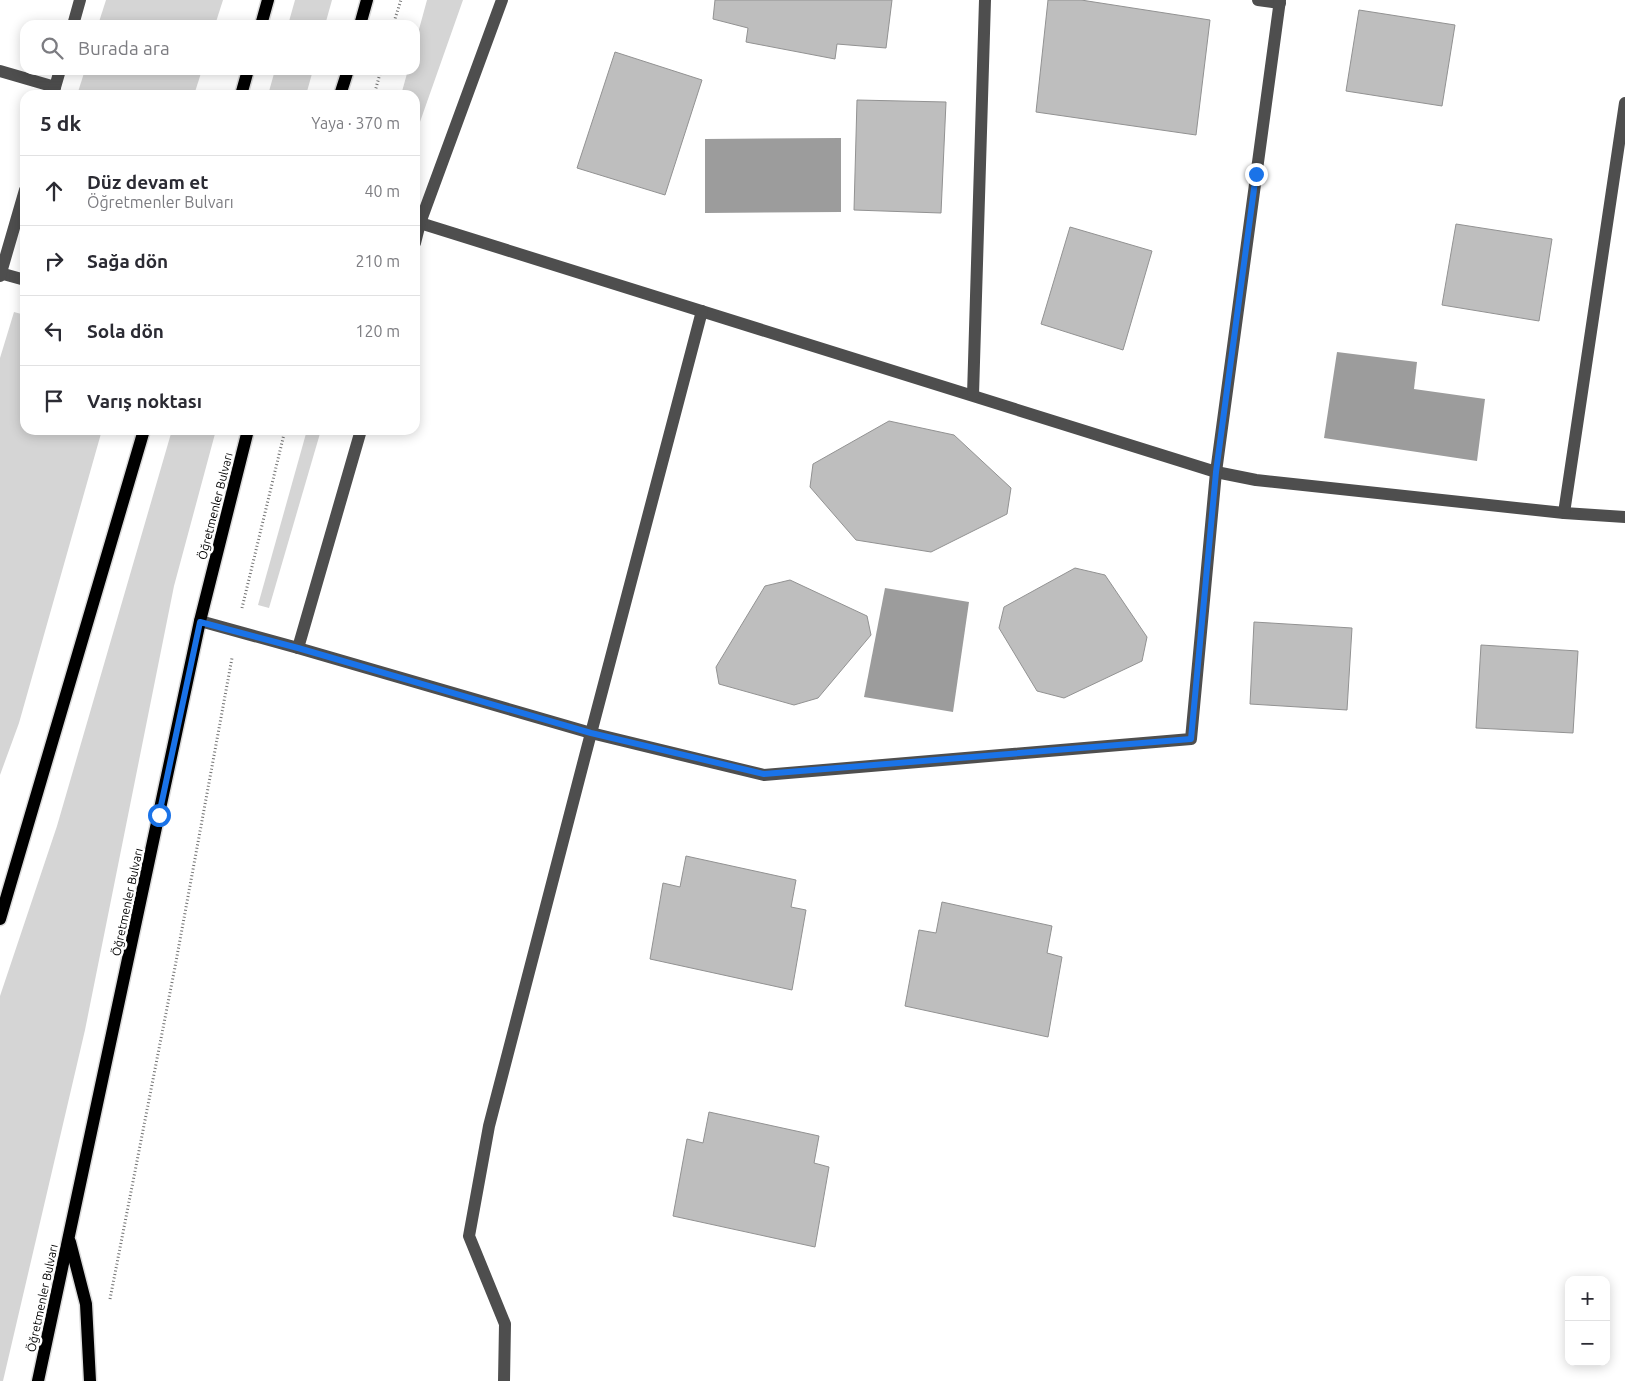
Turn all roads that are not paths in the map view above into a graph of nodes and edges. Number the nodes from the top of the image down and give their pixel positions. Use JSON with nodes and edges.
{"nodes":[{"id":1,"x":80,"y":0,"type":"edge"},
{"id":2,"x":268,"y":0,"type":"edge"},
{"id":3,"x":367,"y":0,"type":"edge"},
{"id":4,"x":502,"y":0,"type":"edge"},
{"id":5,"x":984,"y":0,"type":"edge"},
{"id":6,"x":1258,"y":0,"type":"edge"},
{"id":7,"x":1280,"y":2,"type":"edge"},
{"id":8,"x":74,"y":20,"type":"edge"},
{"id":9,"x":262,"y":20,"type":"edge"},
{"id":10,"x":361,"y":20,"type":"edge"},
{"id":11,"x":0,"y":71,"type":"edge"},
{"id":12,"x":59,"y":75,"type":"edge"},
{"id":13,"x":247,"y":75,"type":"edge"},
{"id":14,"x":346,"y":75,"type":"edge"},
{"id":15,"x":51,"y":90,"type":"edge"},
{"id":16,"x":54,"y":90,"type":"edge"},
{"id":17,"x":242,"y":90,"type":"edge"},
{"id":18,"x":342,"y":90,"type":"edge"},
{"id":19,"x":1625,"y":102,"type":"edge"},
{"id":20,"x":20,"y":207,"type":"edge"},
{"id":21,"x":420,"y":223,"type":"joint"},
{"id":22,"x":0,"y":274,"type":"edge"},
{"id":23,"x":20,"y":279,"type":"edge"},
{"id":24,"x":702,"y":311,"type":"junction"},
{"id":25,"x":972,"y":395,"type":"junction"},
{"id":26,"x":143,"y":435,"type":"edge"},
{"id":27,"x":247,"y":435,"type":"edge"},
{"id":28,"x":360,"y":435,"type":"edge"},
{"id":29,"x":1216,"y":472,"type":"junction"},
{"id":30,"x":1564,"y":513,"type":"junction"},
{"id":31,"x":1625,"y":517,"type":"edge"},
{"id":32,"x":200,"y":622,"type":"junction"},
{"id":33,"x":298,"y":648,"type":"junction"},
{"id":34,"x":591,"y":733,"type":"junction"},
{"id":35,"x":0,"y":919,"type":"edge"},
{"id":36,"x":69,"y":1240,"type":"junction"},
{"id":37,"x":38,"y":1381,"type":"edge"},
{"id":38,"x":90,"y":1381,"type":"edge"},
{"id":39,"x":504,"y":1381,"type":"edge"}],
"edges":[{"from":1,"to":8,"type":"street"},
{"from":2,"to":9,"type":"main road"},
{"from":3,"to":10,"type":"main road"},
{"from":4,"to":21,"type":"street"},
{"from":5,"to":25,"type":"street"},
{"from":6,"to":7,"type":"street"},
{"from":7,"to":29,"type":"street"},
{"from":11,"to":15,"type":"street"},
{"from":12,"to":16,"type":"street"},
{"from":13,"to":17,"type":"main road"},
{"from":14,"to":18,"type":"main road"},
{"from":19,"to":30,"type":"street"},
{"from":20,"to":22,"type":"street"},
{"from":21,"to":24,"type":"street"},
{"from":22,"to":23,"type":"street"},
{"from":24,"to":25,"type":"street"},
{"from":24,"to":34,"type":"street"},
{"from":25,"to":29,"type":"street"},
{"from":26,"to":35,"type":"main road"},
{"from":27,"to":32,"type":"main road","name":"Öğretmenler Bulvarı"},
{"from":28,"to":33,"type":"street"},
{"from":29,"to":30,"type":"street"},
{"from":29,"to":34,"type":"street"},
{"from":30,"to":31,"type":"street"},
{"from":32,"to":33,"type":"street"},
{"from":32,"to":36,"type":"main road","name":"Öğretmenler Bulvarı"},
{"from":33,"to":34,"type":"street"},
{"from":34,"to":39,"type":"street"},
{"from":36,"to":37,"type":"main road","name":"Öğretmenler Bulvarı"},
{"from":36,"to":38,"type":"main road"}]}
